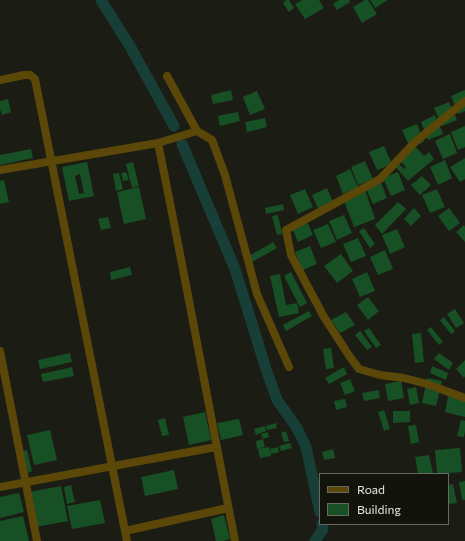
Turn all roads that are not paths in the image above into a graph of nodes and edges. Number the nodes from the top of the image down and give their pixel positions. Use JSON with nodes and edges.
{"nodes":[{"id":1,"x":167,"y":76,"type":"dead end"},
{"id":2,"x":0,"y":80,"type":"edge"},
{"id":3,"x":465,"y":101,"type":"edge"},
{"id":4,"x":197,"y":131,"type":"junction"},
{"id":5,"x":158,"y":143,"type":"junction"},
{"id":6,"x":51,"y":162,"type":"junction"},
{"id":7,"x":0,"y":170,"type":"edge"},
{"id":8,"x":0,"y":351,"type":"edge"},
{"id":9,"x":289,"y":367,"type":"dead end"},
{"id":10,"x":465,"y":398,"type":"edge"},
{"id":11,"x":216,"y":447,"type":"junction"},
{"id":12,"x":112,"y":466,"type":"junction"},
{"id":13,"x":26,"y":482,"type":"junction"},
{"id":14,"x":0,"y":487,"type":"edge"},
{"id":15,"x":228,"y":508,"type":"junction"},
{"id":16,"x":125,"y":531,"type":"junction"},
{"id":17,"x":37,"y":541,"type":"edge"},
{"id":18,"x":127,"y":541,"type":"edge"},
{"id":19,"x":235,"y":541,"type":"edge"}],
"edges":[{"from":1,"to":4,"type":"street"},
{"from":2,"to":6,"type":"street"},
{"from":3,"to":10,"type":"street"},
{"from":4,"to":5,"type":"street"},
{"from":4,"to":9,"type":"street"},
{"from":5,"to":6,"type":"street"},
{"from":5,"to":11,"type":"street"},
{"from":6,"to":7,"type":"street"},
{"from":6,"to":12,"type":"street"},
{"from":8,"to":13,"type":"street"},
{"from":11,"to":12,"type":"street"},
{"from":11,"to":15,"type":"street"},
{"from":12,"to":13,"type":"street"},
{"from":12,"to":16,"type":"street"},
{"from":13,"to":14,"type":"street"},
{"from":13,"to":17,"type":"street"},
{"from":15,"to":16,"type":"street"},
{"from":15,"to":19,"type":"street"},
{"from":16,"to":18,"type":"street"}]}
